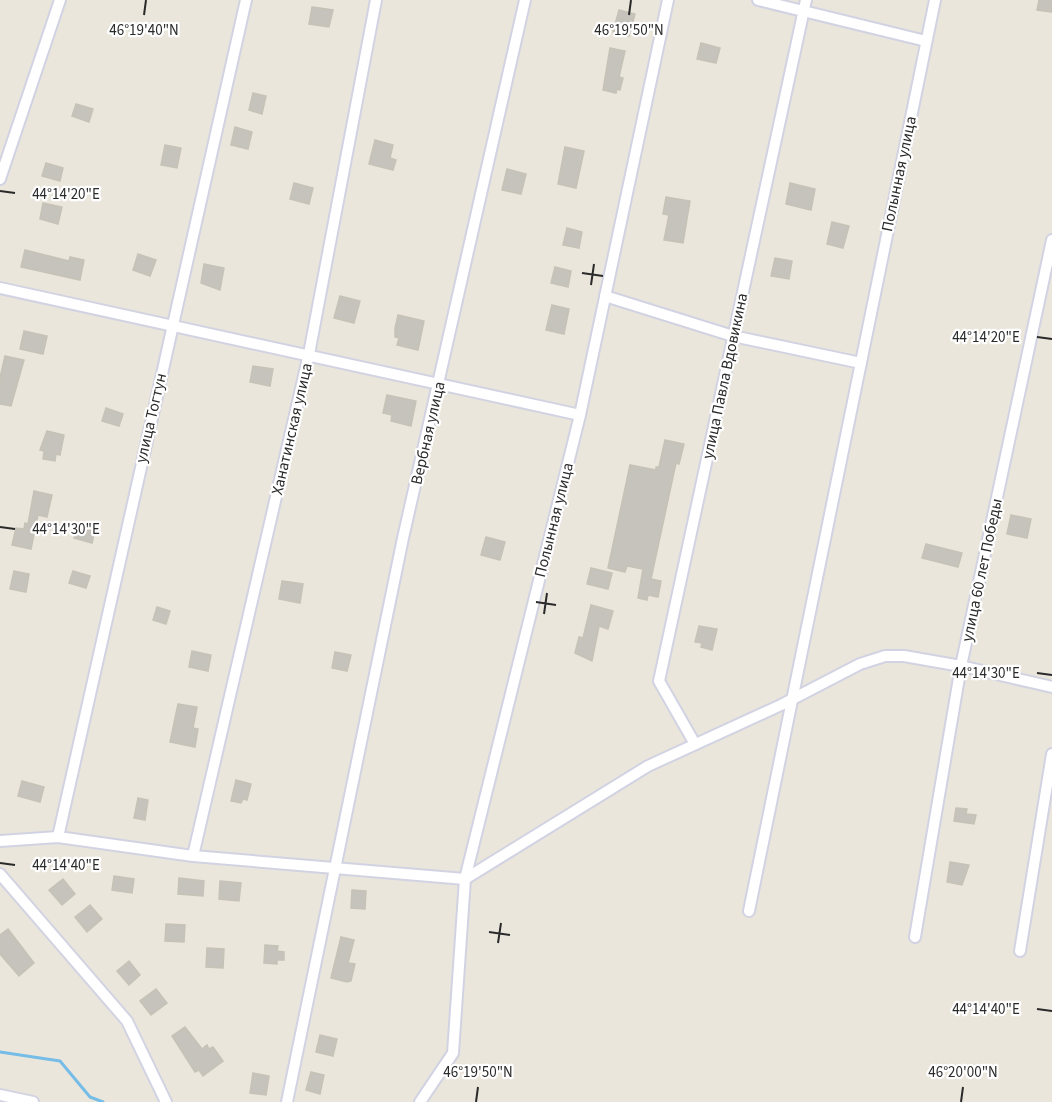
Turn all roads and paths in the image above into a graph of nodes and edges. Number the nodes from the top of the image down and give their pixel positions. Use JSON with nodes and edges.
{"nodes":[{"id":1,"x":60,"y":0,"type":"edge"},
{"id":2,"x":246,"y":0,"type":"edge"},
{"id":3,"x":376,"y":0,"type":"edge"},
{"id":4,"x":525,"y":0,"type":"edge"},
{"id":5,"x":668,"y":0,"type":"edge"},
{"id":6,"x":758,"y":0,"type":"edge"},
{"id":7,"x":935,"y":0,"type":"edge"},
{"id":8,"x":805,"y":6,"type":"edge"},
{"id":9,"x":926,"y":41,"type":"junction"},
{"id":10,"x":0,"y":179,"type":"edge"},
{"id":11,"x":1052,"y":240,"type":"edge"},
{"id":12,"x":0,"y":288,"type":"edge"},
{"id":13,"x":605,"y":296,"type":"junction"},
{"id":14,"x":171,"y":326,"type":"junction"},
{"id":15,"x":733,"y":336,"type":"junction"},
{"id":16,"x":309,"y":354,"type":"junction"},
{"id":17,"x":861,"y":363,"type":"junction"},
{"id":18,"x":440,"y":384,"type":"junction"},
{"id":19,"x":580,"y":415,"type":"junction"},
{"id":20,"x":961,"y":666,"type":"junction"},
{"id":21,"x":1052,"y":687,"type":"edge"},
{"id":22,"x":792,"y":699,"type":"junction"},
{"id":23,"x":695,"y":744,"type":"junction"},
{"id":24,"x":1052,"y":754,"type":"edge"},
{"id":25,"x":58,"y":837,"type":"junction"},
{"id":26,"x":0,"y":841,"type":"edge"},
{"id":27,"x":193,"y":856,"type":"junction"},
{"id":28,"x":335,"y":867,"type":"junction"},
{"id":29,"x":0,"y":874,"type":"edge"},
{"id":30,"x":465,"y":879,"type":"junction"},
{"id":31,"x":749,"y":911,"type":"dead end"},
{"id":32,"x":915,"y":937,"type":"dead end"},
{"id":33,"x":1020,"y":951,"type":"dead end"},
{"id":34,"x":0,"y":1095,"type":"edge"},
{"id":35,"x":162,"y":1101,"type":"edge"},
{"id":36,"x":33,"y":1102,"type":"edge"},
{"id":37,"x":287,"y":1102,"type":"edge"},
{"id":38,"x":420,"y":1102,"type":"edge"}],
"edges":[{"from":1,"to":10,"type":"street"},
{"from":2,"to":14,"type":"street","name":"улица Тогтун"},
{"from":3,"to":16,"type":"street","name":"Ханатинская улица"},
{"from":4,"to":18,"type":"street","name":"Вербная улица"},
{"from":5,"to":13,"type":"street","name":"Полынная улица"},
{"from":6,"to":8,"type":"street"},
{"from":7,"to":9,"type":"street","name":"Полынная улица"},
{"from":8,"to":9,"type":"street"},
{"from":8,"to":15,"type":"street","name":"улица Павла Вдовикина"},
{"from":9,"to":17,"type":"street","name":"Полынная улица"},
{"from":11,"to":20,"type":"street","name":"улица 60 лет Победы"},
{"from":12,"to":14,"type":"street"},
{"from":13,"to":15,"type":"street"},
{"from":13,"to":19,"type":"street","name":"Полынная улица"},
{"from":14,"to":16,"type":"street"},
{"from":14,"to":25,"type":"street","name":"улица Тогтун"},
{"from":15,"to":17,"type":"street"},
{"from":15,"to":23,"type":"street","name":"улица Павла Вдовикина"},
{"from":16,"to":18,"type":"street"},
{"from":16,"to":27,"type":"street","name":"Ханатинская улица"},
{"from":17,"to":22,"type":"street","name":"Полынная улица"},
{"from":18,"to":19,"type":"street"},
{"from":18,"to":28,"type":"street","name":"Вербная улица"},
{"from":19,"to":30,"type":"street","name":"Полынная улица"},
{"from":20,"to":21,"type":"street"},
{"from":20,"to":22,"type":"street"},
{"from":20,"to":32,"type":"street","name":"улица 60 лет Победы"},
{"from":22,"to":23,"type":"street"},
{"from":22,"to":31,"type":"street","name":"Полынная улица"},
{"from":23,"to":30,"type":"street"},
{"from":24,"to":33,"type":"street"},
{"from":25,"to":26,"type":"street"},
{"from":25,"to":27,"type":"street"},
{"from":27,"to":28,"type":"street"},
{"from":28,"to":30,"type":"street"},
{"from":28,"to":37,"type":"street","name":"Вербная улица"},
{"from":29,"to":35,"type":"street"},
{"from":30,"to":38,"type":"street","name":"Полынная улица"},
{"from":34,"to":36,"type":"street"}]}
